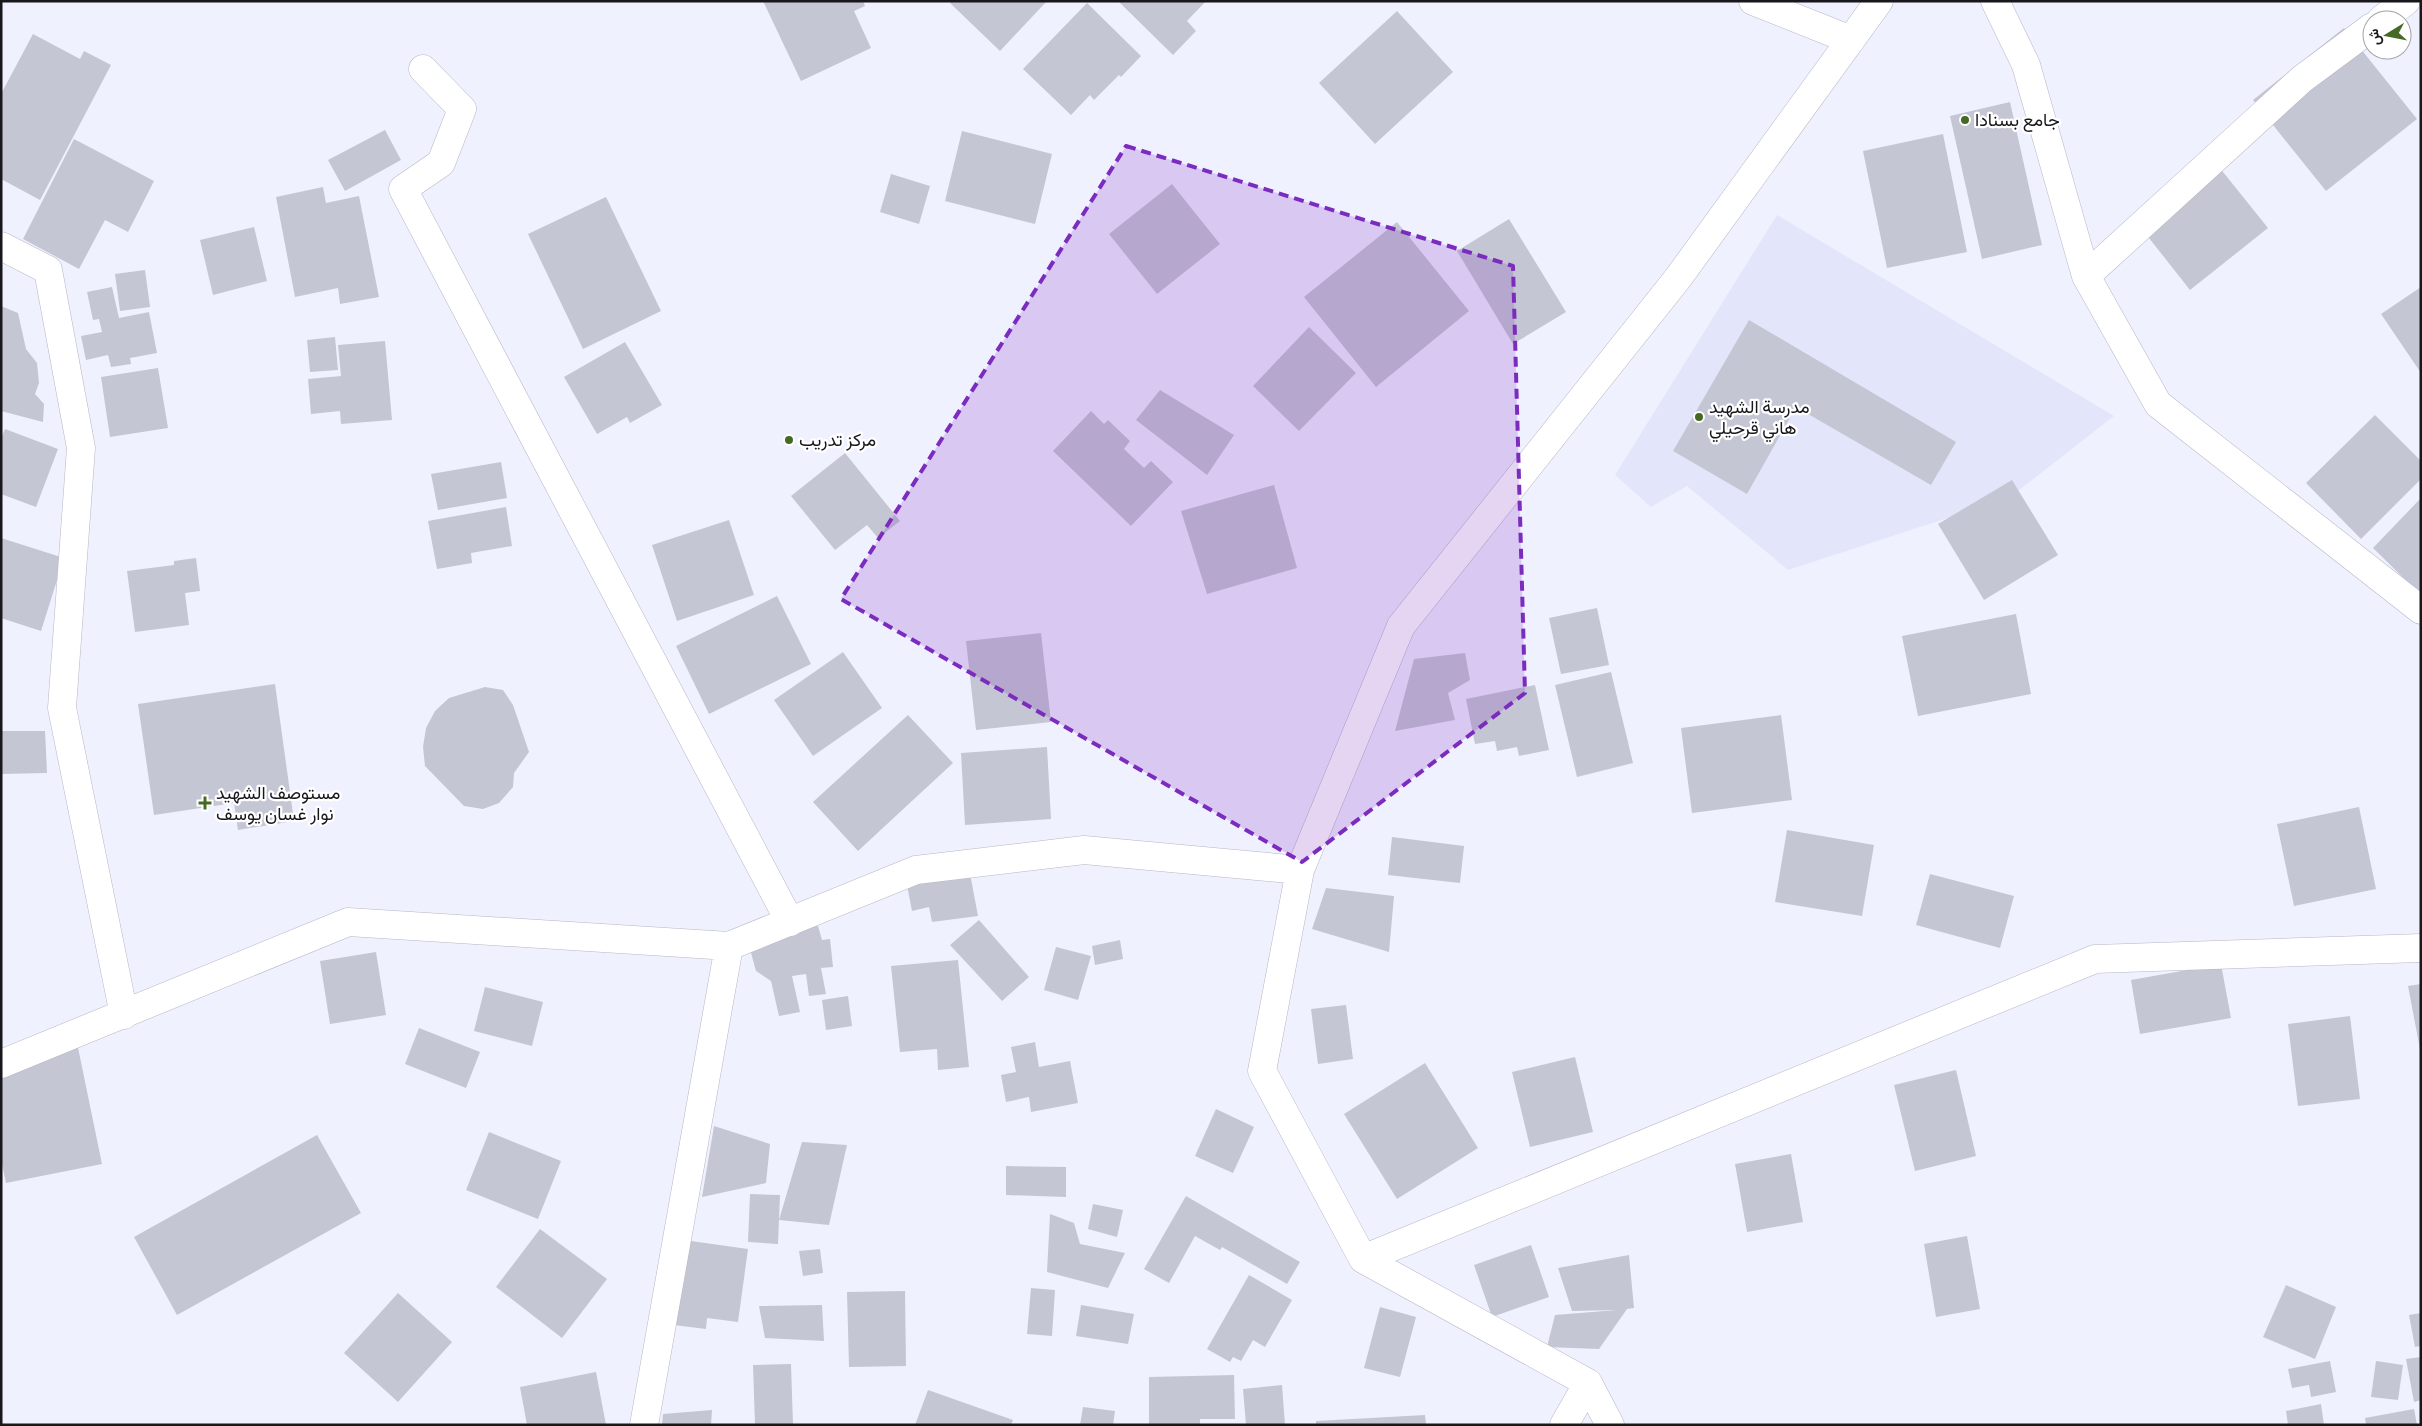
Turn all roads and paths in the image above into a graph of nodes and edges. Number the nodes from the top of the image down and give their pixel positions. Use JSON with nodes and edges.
{"nodes":[{"id":1,"x":1753,"y":1,"type":"edge"},
{"id":2,"x":1879,"y":1,"type":"edge"},
{"id":3,"x":1995,"y":1,"type":"edge"},
{"id":4,"x":2406,"y":1,"type":"edge"},
{"id":5,"x":2394,"y":10,"type":"edge"},
{"id":6,"x":2362,"y":34,"type":"edge"},
{"id":7,"x":1851,"y":40,"type":"junction"},
{"id":8,"x":423,"y":69,"type":"dead end"},
{"id":9,"x":1,"y":246,"type":"edge"},
{"id":10,"x":2086,"y":276,"type":"junction"},
{"id":11,"x":2421,"y":610,"type":"edge"},
{"id":12,"x":1300,"y":870,"type":"junction"},
{"id":13,"x":790,"y":922,"type":"junction"},
{"id":14,"x":729,"y":946,"type":"junction"},
{"id":15,"x":2421,"y":948,"type":"edge"},
{"id":16,"x":124,"y":1015,"type":"junction"},
{"id":17,"x":1,"y":1064,"type":"edge"},
{"id":18,"x":1363,"y":1259,"type":"junction"},
{"id":19,"x":1588,"y":1383,"type":"junction"},
{"id":20,"x":644,"y":1425,"type":"edge"},
{"id":21,"x":1564,"y":1425,"type":"edge"},
{"id":22,"x":1610,"y":1425,"type":"edge"}],
"edges":[{"from":1,"to":7,"type":"street"},
{"from":2,"to":7,"type":"street"},
{"from":3,"to":10,"type":"street"},
{"from":4,"to":5,"type":"street"},
{"from":6,"to":10,"type":"street"},
{"from":7,"to":12,"type":"street"},
{"from":8,"to":13,"type":"street"},
{"from":9,"to":16,"type":"street"},
{"from":10,"to":11,"type":"street"},
{"from":12,"to":13,"type":"street"},
{"from":12,"to":18,"type":"street"},
{"from":13,"to":14,"type":"street"},
{"from":14,"to":16,"type":"street"},
{"from":14,"to":20,"type":"street"},
{"from":15,"to":18,"type":"street"},
{"from":16,"to":17,"type":"street"},
{"from":18,"to":19,"type":"street"},
{"from":19,"to":21,"type":"street"},
{"from":19,"to":22,"type":"street"}]}
